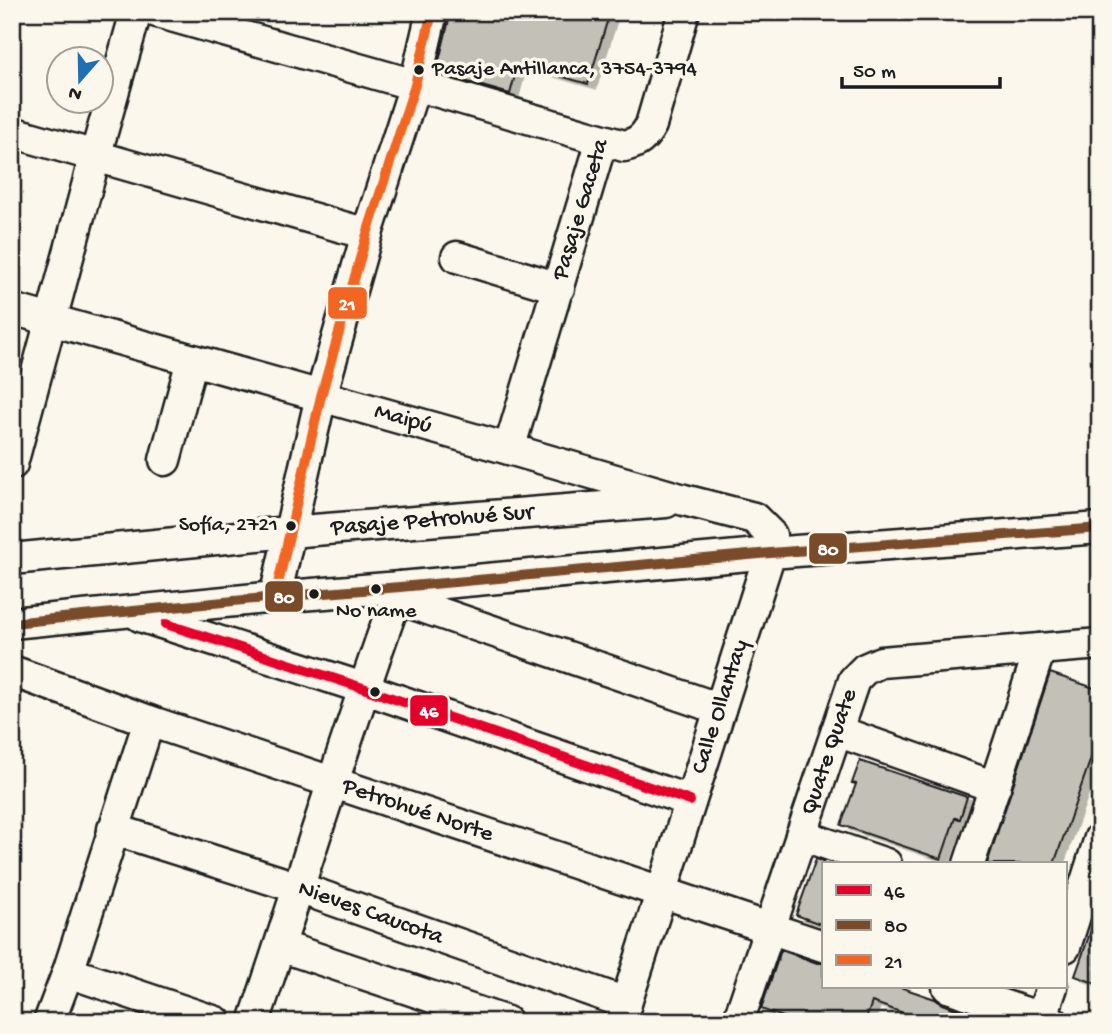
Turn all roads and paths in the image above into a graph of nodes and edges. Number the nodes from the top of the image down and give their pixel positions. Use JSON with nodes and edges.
{"nodes":[{"id":1,"x":136,"y":12,"type":"edge"},
{"id":2,"x":157,"y":12,"type":"edge"},
{"id":3,"x":432,"y":12,"type":"edge"},
{"id":4,"x":684,"y":12,"type":"edge"},
{"id":5,"x":415,"y":85,"type":"junction"},
{"id":6,"x":12,"y":132,"type":"edge"},
{"id":7,"x":602,"y":140,"type":"junction"},
{"id":8,"x":95,"y":157,"type":"junction"},
{"id":9,"x":367,"y":234,"type":"junction"},
{"id":10,"x":457,"y":257,"type":"dead end"},
{"id":11,"x":558,"y":288,"type":"junction"},
{"id":12,"x":12,"y":309,"type":"edge"},
{"id":13,"x":50,"y":320,"type":"junction"},
{"id":14,"x":192,"y":360,"type":"junction"},
{"id":15,"x":321,"y":396,"type":"junction"},
{"id":16,"x":509,"y":449,"type":"junction"},
{"id":17,"x":165,"y":460,"type":"dead end"},
{"id":18,"x":12,"y":464,"type":"edge"},
{"id":19,"x":684,"y":500,"type":"junction"},
{"id":20,"x":1100,"y":528,"type":"edge"},
{"id":21,"x":289,"y":532,"type":"junction"},
{"id":22,"x":770,"y":553,"type":"junction"},
{"id":23,"x":12,"y":559,"type":"edge"},
{"id":24,"x":398,"y":593,"type":"junction"},
{"id":25,"x":275,"y":597,"type":"junction"},
{"id":26,"x":128,"y":612,"type":"junction"},
{"id":27,"x":12,"y":623,"type":"edge"},
{"id":28,"x":1100,"y":644,"type":"edge"},
{"id":29,"x":1040,"y":649,"type":"junction"},
{"id":30,"x":12,"y":671,"type":"edge"},
{"id":31,"x":363,"y":688,"type":"junction"},
{"id":32,"x":720,"y":709,"type":"junction"},
{"id":33,"x":149,"y":721,"type":"junction"},
{"id":34,"x":836,"y":731,"type":"junction"},
{"id":35,"x":334,"y":781,"type":"junction"},
{"id":36,"x":995,"y":787,"type":"junction"},
{"id":37,"x":690,"y":801,"type":"junction"},
{"id":38,"x":113,"y":830,"type":"junction"},
{"id":39,"x":802,"y":835,"type":"junction"},
{"id":40,"x":1100,"y":838,"type":"edge"},
{"id":41,"x":880,"y":862,"type":"edge"},
{"id":42,"x":970,"y":862,"type":"edge"},
{"id":43,"x":299,"y":888,"type":"junction"},
{"id":44,"x":661,"y":893,"type":"junction"},
{"id":45,"x":769,"y":928,"type":"junction"},
{"id":46,"x":1066,"y":944,"type":"edge"},
{"id":47,"x":280,"y":946,"type":"junction"},
{"id":48,"x":822,"y":946,"type":"edge"},
{"id":49,"x":68,"y":972,"type":"junction"},
{"id":50,"x":951,"y":988,"type":"edge"},
{"id":51,"x":1052,"y":988,"type":"edge"},
{"id":52,"x":623,"y":1012,"type":"edge"},
{"id":53,"x":1045,"y":1020,"type":"edge"},
{"id":54,"x":740,"y":1021,"type":"edge"},
{"id":55,"x":49,"y":1022,"type":"edge"},
{"id":56,"x":216,"y":1022,"type":"edge"},
{"id":57,"x":254,"y":1022,"type":"edge"},
{"id":58,"x":507,"y":1022,"type":"edge"}],
"edges":[{"from":1,"to":8,"type":"street"},
{"from":2,"to":5,"type":"street"},
{"from":3,"to":5,"type":"street"},
{"from":4,"to":7,"type":"street","name":"Pasaje Gaceta"},
{"from":5,"to":7,"type":"street"},
{"from":5,"to":9,"type":"street"},
{"from":6,"to":8,"type":"street"},
{"from":7,"to":11,"type":"street","name":"Pasaje Gaceta"},
{"from":8,"to":9,"type":"street"},
{"from":8,"to":13,"type":"street"},
{"from":9,"to":15,"type":"street"},
{"from":10,"to":11,"type":"street"},
{"from":11,"to":16,"type":"street","name":"Pasaje Gaceta"},
{"from":12,"to":13,"type":"street","name":"Maipú"},
{"from":13,"to":14,"type":"street","name":"Maipú"},
{"from":13,"to":18,"type":"street"},
{"from":14,"to":15,"type":"street","name":"Maipú"},
{"from":14,"to":17,"type":"street"},
{"from":15,"to":16,"type":"street","name":"Maipú"},
{"from":15,"to":21,"type":"street"},
{"from":16,"to":19,"type":"street","name":"Maipú"},
{"from":19,"to":21,"type":"street","name":"Pasaje Petrohué Sur"},
{"from":19,"to":22,"type":"street","name":"Maipú"},
{"from":20,"to":22,"type":"street"},
{"from":21,"to":23,"type":"street","name":"Pasaje Petrohué Sur"},
{"from":21,"to":25,"type":"street"},
{"from":22,"to":24,"type":"street"},
{"from":22,"to":32,"type":"street","name":"Calle Ollantay"},
{"from":24,"to":25,"type":"street"},
{"from":24,"to":31,"type":"street"},
{"from":24,"to":32,"type":"street"},
{"from":25,"to":26,"type":"street"},
{"from":26,"to":27,"type":"street"},
{"from":26,"to":31,"type":"street"},
{"from":28,"to":29,"type":"street","name":"Quate Quate"},
{"from":29,"to":34,"type":"street","name":"Quate Quate"},
{"from":29,"to":36,"type":"street"},
{"from":30,"to":33,"type":"street","name":"Petrohué Norte"},
{"from":31,"to":35,"type":"street"},
{"from":31,"to":37,"type":"street"},
{"from":32,"to":37,"type":"street","name":"Calle Ollantay"},
{"from":33,"to":35,"type":"street","name":"Petrohué Norte"},
{"from":33,"to":38,"type":"street"},
{"from":34,"to":36,"type":"street"},
{"from":34,"to":39,"type":"street","name":"Quate Quate"},
{"from":35,"to":43,"type":"street"},
{"from":35,"to":44,"type":"street","name":"Petrohué Norte"},
{"from":36,"to":42,"type":"street"},
{"from":37,"to":44,"type":"street","name":"Calle Ollantay"},
{"from":38,"to":43,"type":"street","name":"Nieves Caucota"},
{"from":38,"to":49,"type":"street"},
{"from":39,"to":41,"type":"street"},
{"from":39,"to":45,"type":"street","name":"Quate Quate"},
{"from":40,"to":46,"type":"street"},
{"from":43,"to":47,"type":"street"},
{"from":43,"to":52,"type":"street","name":"Nieves Caucota"},
{"from":44,"to":45,"type":"street","name":"Petrohué Norte"},
{"from":44,"to":52,"type":"street","name":"Calle Ollantay"},
{"from":45,"to":48,"type":"street","name":"Petrohué Norte"},
{"from":45,"to":54,"type":"street","name":"Quate Quate"},
{"from":47,"to":57,"type":"street"},
{"from":47,"to":58,"type":"street"},
{"from":49,"to":55,"type":"street"},
{"from":49,"to":56,"type":"street"},
{"from":50,"to":53,"type":"street"},
{"from":51,"to":53,"type":"street"}]}
